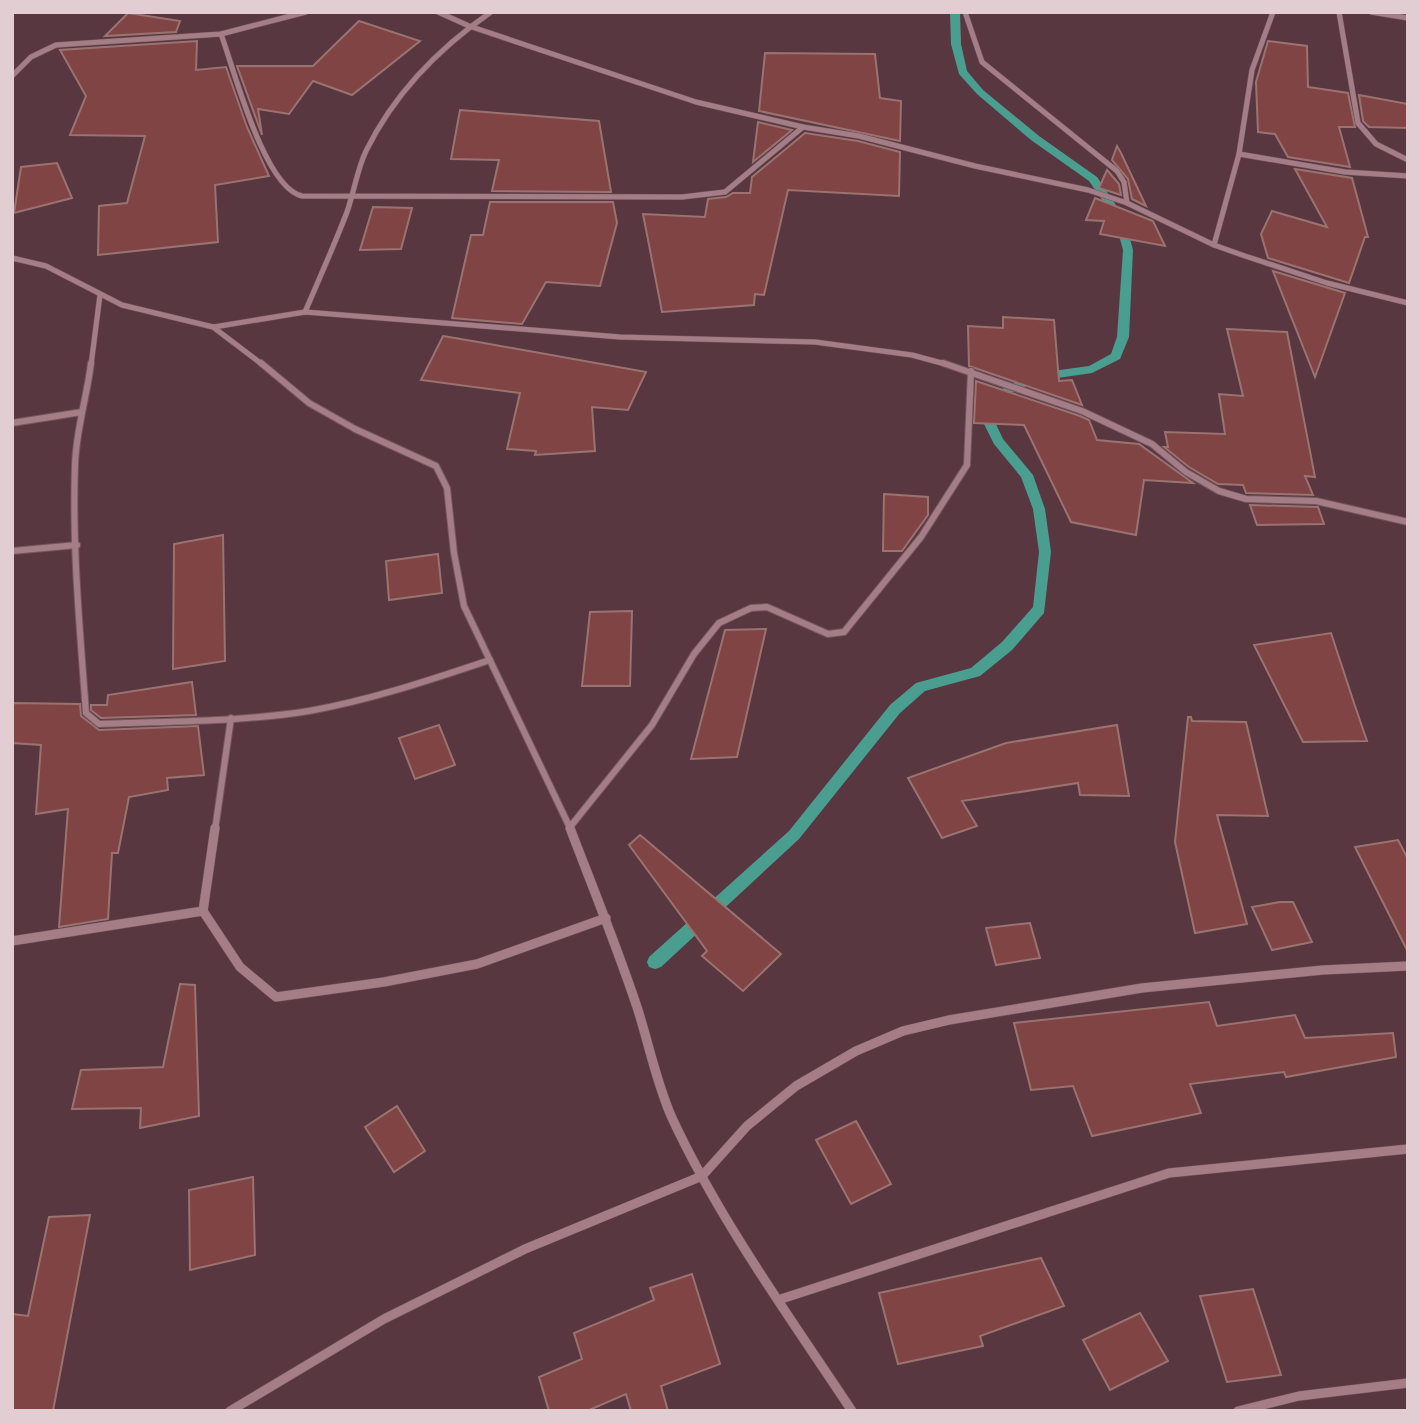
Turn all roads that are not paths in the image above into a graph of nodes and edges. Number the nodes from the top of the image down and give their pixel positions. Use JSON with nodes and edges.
{"nodes":[{"id":1,"x":306,"y":12,"type":"edge"},
{"id":2,"x":438,"y":12,"type":"edge"},
{"id":3,"x":491,"y":12,"type":"edge"},
{"id":4,"x":965,"y":12,"type":"edge"},
{"id":5,"x":1273,"y":12,"type":"edge"},
{"id":6,"x":1339,"y":12,"type":"edge"},
{"id":7,"x":1371,"y":12,"type":"edge"},
{"id":8,"x":1408,"y":18,"type":"edge"},
{"id":9,"x":469,"y":26,"type":"junction"},
{"id":10,"x":221,"y":34,"type":"junction"},
{"id":11,"x":12,"y":76,"type":"edge"},
{"id":12,"x":803,"y":127,"type":"junction"},
{"id":13,"x":1239,"y":155,"type":"junction"},
{"id":14,"x":1408,"y":160,"type":"edge"},
{"id":15,"x":1408,"y":176,"type":"edge"},
{"id":16,"x":352,"y":197,"type":"junction"},
{"id":17,"x":1127,"y":203,"type":"junction"},
{"id":18,"x":1214,"y":245,"type":"junction"},
{"id":19,"x":12,"y":258,"type":"edge"},
{"id":20,"x":100,"y":295,"type":"junction"},
{"id":21,"x":1408,"y":303,"type":"edge"},
{"id":22,"x":305,"y":312,"type":"junction"},
{"id":23,"x":213,"y":327,"type":"junction"},
{"id":24,"x":971,"y":372,"type":"junction"},
{"id":25,"x":82,"y":412,"type":"junction"},
{"id":26,"x":12,"y":422,"type":"edge"},
{"id":27,"x":1408,"y":523,"type":"edge"},
{"id":28,"x":77,"y":545,"type":"junction"},
{"id":29,"x":12,"y":551,"type":"edge"},
{"id":30,"x":490,"y":660,"type":"junction"},
{"id":31,"x":231,"y":718,"type":"junction"},
{"id":32,"x":570,"y":827,"type":"junction"},
{"id":33,"x":203,"y":911,"type":"junction"},
{"id":34,"x":606,"y":918,"type":"junction"},
{"id":35,"x":12,"y":941,"type":"edge"},
{"id":36,"x":1408,"y":966,"type":"edge"},
{"id":37,"x":1408,"y":1149,"type":"edge"},
{"id":38,"x":702,"y":1176,"type":"junction"},
{"id":39,"x":778,"y":1300,"type":"junction"},
{"id":40,"x":1408,"y":1383,"type":"edge"},
{"id":41,"x":230,"y":1411,"type":"edge"},
{"id":42,"x":852,"y":1411,"type":"edge"},
{"id":43,"x":1238,"y":1411,"type":"edge"}],
"edges":[{"from":1,"to":10,"type":"street"},
{"from":2,"to":9,"type":"street"},
{"from":3,"to":9,"type":"street"},
{"from":4,"to":17,"type":"street"},
{"from":5,"to":13,"type":"street"},
{"from":6,"to":14,"type":"street"},
{"from":7,"to":8,"type":"street"},
{"from":9,"to":12,"type":"street"},
{"from":9,"to":16,"type":"street"},
{"from":10,"to":11,"type":"street"},
{"from":10,"to":16,"type":"street"},
{"from":12,"to":16,"type":"street"},
{"from":12,"to":17,"type":"street"},
{"from":13,"to":15,"type":"street"},
{"from":13,"to":18,"type":"street"},
{"from":16,"to":22,"type":"street"},
{"from":17,"to":18,"type":"street"},
{"from":18,"to":21,"type":"street"},
{"from":19,"to":20,"type":"street"},
{"from":20,"to":23,"type":"street"},
{"from":20,"to":25,"type":"street"},
{"from":22,"to":23,"type":"street"},
{"from":22,"to":24,"type":"street"},
{"from":23,"to":30,"type":"street"},
{"from":24,"to":27,"type":"street"},
{"from":24,"to":32,"type":"street"},
{"from":25,"to":26,"type":"street"},
{"from":25,"to":28,"type":"street"},
{"from":28,"to":29,"type":"street"},
{"from":28,"to":31,"type":"street"},
{"from":30,"to":31,"type":"street"},
{"from":30,"to":32,"type":"street"},
{"from":31,"to":33,"type":"street"},
{"from":32,"to":34,"type":"street"},
{"from":33,"to":34,"type":"street"},
{"from":33,"to":35,"type":"street"},
{"from":34,"to":38,"type":"street"},
{"from":36,"to":38,"type":"street"},
{"from":37,"to":39,"type":"street"},
{"from":38,"to":39,"type":"street"},
{"from":38,"to":41,"type":"street"},
{"from":39,"to":42,"type":"street"},
{"from":40,"to":43,"type":"street"}]}
